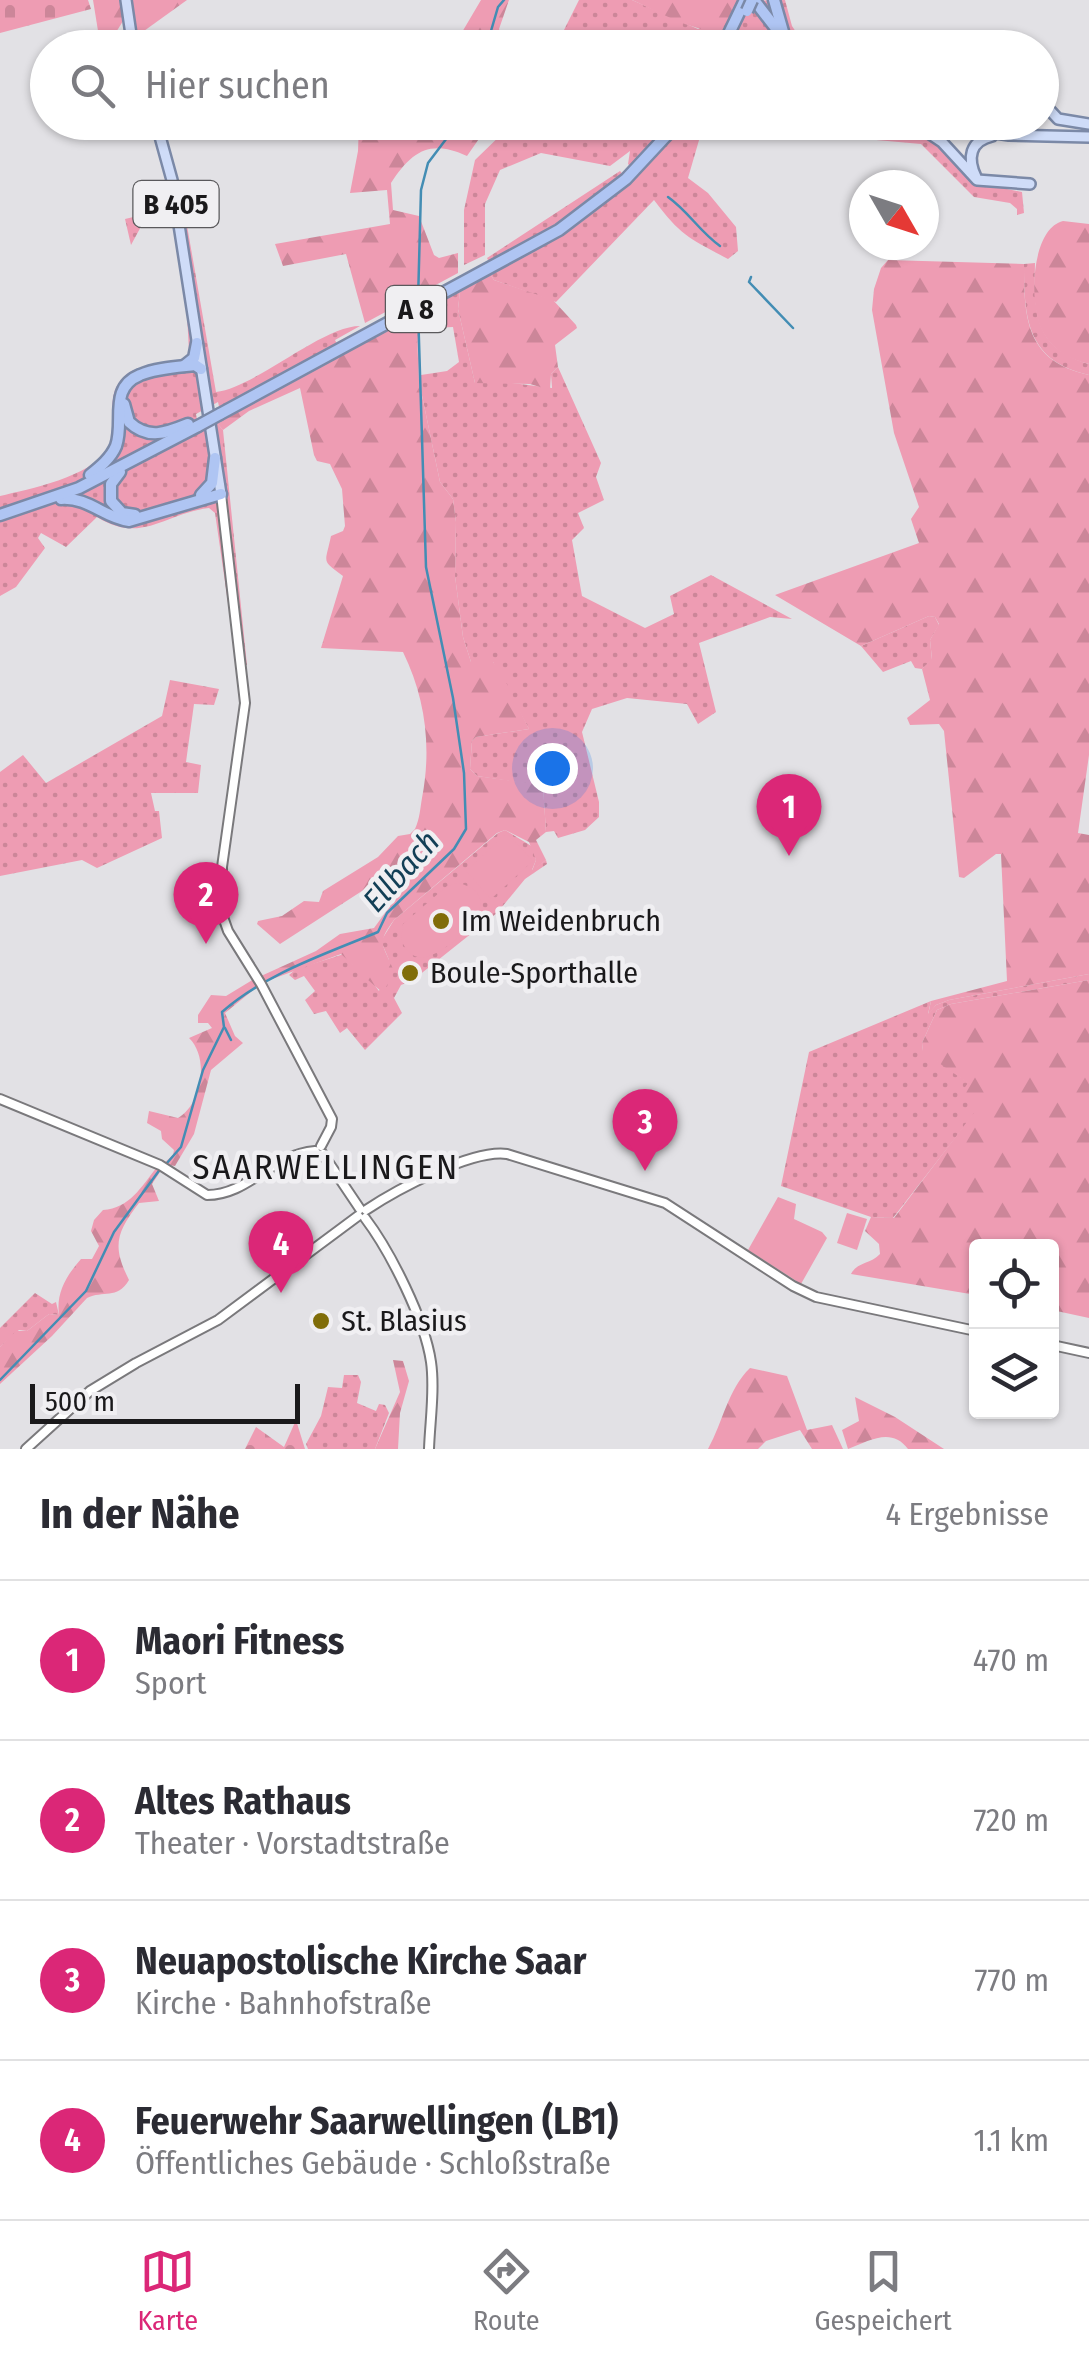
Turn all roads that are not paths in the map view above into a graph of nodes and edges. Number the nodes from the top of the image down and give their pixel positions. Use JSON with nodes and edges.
{"nodes":[{"id":1,"x":126,"y":0,"type":"edge"},
{"id":2,"x":774,"y":0,"type":"edge"},
{"id":3,"x":749,"y":3,"type":"edge"},
{"id":4,"x":130,"y":30,"type":"edge"},
{"id":5,"x":735,"y":30,"type":"edge"},
{"id":6,"x":774,"y":30,"type":"edge"},
{"id":7,"x":782,"y":30,"type":"edge"},
{"id":8,"x":1059,"y":120,"type":"edge"},
{"id":9,"x":1089,"y":124,"type":"edge"},
{"id":10,"x":1059,"y":136,"type":"edge"},
{"id":11,"x":1059,"y":136,"type":"edge"},
{"id":12,"x":1089,"y":137,"type":"edge"},
{"id":13,"x":161,"y":140,"type":"edge"},
{"id":14,"x":659,"y":140,"type":"edge"},
{"id":15,"x":663,"y":140,"type":"edge"},
{"id":16,"x":667,"y":140,"type":"edge"},
{"id":17,"x":939,"y":140,"type":"edge"},
{"id":18,"x":982,"y":140,"type":"edge"},
{"id":19,"x":653,"y":153,"type":"junction"},
{"id":20,"x":629,"y":172,"type":"junction"},
{"id":21,"x":977,"y":180,"type":"junction"},
{"id":22,"x":1030,"y":184,"type":"dead end"},
{"id":23,"x":198,"y":342,"type":"junction"},
{"id":24,"x":184,"y":366,"type":"junction"},
{"id":25,"x":201,"y":368,"type":"junction"},
{"id":26,"x":194,"y":423,"type":"junction"},
{"id":27,"x":216,"y":458,"type":"junction"},
{"id":28,"x":132,"y":462,"type":"junction"},
{"id":29,"x":90,"y":475,"type":"junction"},
{"id":30,"x":221,"y":494,"type":"junction"},
{"id":31,"x":202,"y":495,"type":"junction"},
{"id":32,"x":49,"y":500,"type":"junction"},
{"id":33,"x":0,"y":512,"type":"edge"},
{"id":34,"x":0,"y":1100,"type":"edge"},
{"id":35,"x":319,"y":1151,"type":"junction"},
{"id":36,"x":362,"y":1213,"type":"junction"},
{"id":37,"x":969,"y":1330,"type":"edge"},
{"id":38,"x":1059,"y":1347,"type":"edge"},
{"id":39,"x":1089,"y":1353,"type":"edge"},
{"id":40,"x":26,"y":1449,"type":"edge"},
{"id":41,"x":429,"y":1449,"type":"edge"}],
"edges":[{"from":1,"to":4,"type":"main road"},
{"from":2,"to":7,"type":"highway"},
{"from":3,"to":5,"type":"highway"},
{"from":3,"to":6,"type":"highway"},
{"from":8,"to":9,"type":"main road"},
{"from":10,"to":12,"type":"main road"},
{"from":11,"to":12,"type":"main road"},
{"from":13,"to":23,"type":"main road","number":"B 405"},
{"from":14,"to":20,"type":"highway","number":"A 8"},
{"from":15,"to":19,"type":"highway","number":"A 8"},
{"from":16,"to":19,"type":"highway"},
{"from":17,"to":21,"type":"main road"},
{"from":18,"to":21,"type":"main road"},
{"from":19,"to":20,"type":"highway","number":"A 8"},
{"from":20,"to":26,"type":"highway","number":"A 8","bridge":true},
{"from":21,"to":22,"type":"main road"},
{"from":23,"to":24,"type":"highway"},
{"from":23,"to":25,"type":"main road","number":"B 405"},
{"from":24,"to":25,"type":"highway"},
{"from":24,"to":29,"type":"highway"},
{"from":25,"to":26,"type":"highway"},
{"from":25,"to":27,"type":"main road","number":"B 405"},
{"from":26,"to":28,"type":"highway","number":"A 8"},
{"from":26,"to":29,"type":"highway","number":"A 8"},
{"from":27,"to":30,"type":"main road","number":"B 405"},
{"from":27,"to":31,"type":"highway"},
{"from":28,"to":31,"type":"highway"},
{"from":28,"to":32,"type":"highway","number":"A 8"},
{"from":29,"to":33,"type":"highway","number":"A 8"},
{"from":30,"to":31,"type":"highway"},
{"from":30,"to":32,"type":"highway"},
{"from":30,"to":35,"type":"main road"},
{"from":32,"to":33,"type":"highway","number":"A 8"},
{"from":34,"to":35,"type":"main road"},
{"from":35,"to":36,"type":"main road"},
{"from":36,"to":37,"type":"main road"},
{"from":36,"to":40,"type":"main road"},
{"from":36,"to":41,"type":"main road"},
{"from":38,"to":39,"type":"main road"}]}
